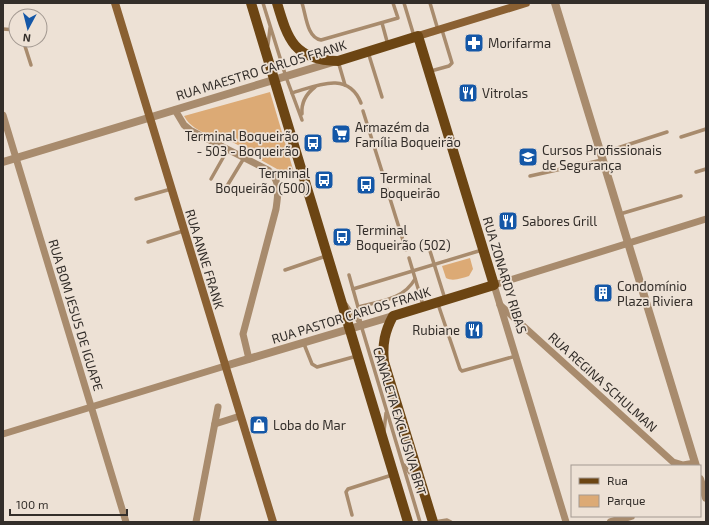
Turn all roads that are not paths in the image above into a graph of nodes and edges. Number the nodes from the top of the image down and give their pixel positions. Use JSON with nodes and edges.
{"nodes":[{"id":1,"x":115,"y":3,"type":"edge"},
{"id":2,"x":251,"y":3,"type":"edge"},
{"id":3,"x":263,"y":3,"type":"edge"},
{"id":4,"x":277,"y":3,"type":"edge"},
{"id":5,"x":302,"y":3,"type":"edge"},
{"id":6,"x":393,"y":3,"type":"edge"},
{"id":7,"x":404,"y":3,"type":"edge"},
{"id":8,"x":430,"y":3,"type":"edge"},
{"id":9,"x":526,"y":3,"type":"edge"},
{"id":10,"x":555,"y":3,"type":"edge"},
{"id":11,"x":382,"y":23,"type":"junction"},
{"id":12,"x":270,"y":27,"type":"junction"},
{"id":13,"x":440,"y":29,"type":"junction"},
{"id":14,"x":416,"y":36,"type":"junction"},
{"id":15,"x":388,"y":45,"type":"junction"},
{"id":16,"x":26,"y":48,"type":"edge"},
{"id":17,"x":368,"y":51,"type":"junction"},
{"id":18,"x":266,"y":53,"type":"junction"},
{"id":19,"x":338,"y":61,"type":"junction"},
{"id":20,"x":31,"y":65,"type":"dead end"},
{"id":21,"x":429,"y":72,"type":"junction"},
{"id":22,"x":286,"y":76,"type":"junction"},
{"id":23,"x":274,"y":80,"type":"junction"},
{"id":24,"x":319,"y":85,"type":"junction"},
{"id":25,"x":345,"y":85,"type":"junction"},
{"id":26,"x":292,"y":93,"type":"junction"},
{"id":27,"x":382,"y":97,"type":"dead end"},
{"id":28,"x":361,"y":103,"type":"dead end"},
{"id":29,"x":175,"y":110,"type":"junction"},
{"id":30,"x":363,"y":110,"type":"dead end"},
{"id":31,"x":3,"y":115,"type":"edge"},
{"id":32,"x":150,"y":118,"type":"junction"},
{"id":33,"x":706,"y":129,"type":"edge"},
{"id":34,"x":667,"y":132,"type":"dead end"},
{"id":35,"x":681,"y":137,"type":"dead end"},
{"id":36,"x":228,"y":149,"type":"junction"},
{"id":37,"x":602,"y":156,"type":"junction"},
{"id":38,"x":16,"y":158,"type":"junction"},
{"id":39,"x":244,"y":158,"type":"junction"},
{"id":40,"x":3,"y":162,"type":"edge"},
{"id":41,"x":706,"y":169,"type":"edge"},
{"id":42,"x":696,"y":172,"type":"dead end"},
{"id":43,"x":530,"y":176,"type":"dead end"},
{"id":44,"x":211,"y":179,"type":"dead end"},
{"id":45,"x":385,"y":181,"type":"dead end"},
{"id":46,"x":227,"y":186,"type":"dead end"},
{"id":47,"x":172,"y":189,"type":"junction"},
{"id":48,"x":387,"y":189,"type":"dead end"},
{"id":49,"x":681,"y":196,"type":"dead end"},
{"id":50,"x":136,"y":199,"type":"dead end"},
{"id":51,"x":620,"y":214,"type":"junction"},
{"id":52,"x":706,"y":219,"type":"edge"},
{"id":53,"x":184,"y":230,"type":"junction"},
{"id":54,"x":148,"y":242,"type":"dead end"},
{"id":55,"x":628,"y":243,"type":"junction"},
{"id":56,"x":483,"y":249,"type":"junction"},
{"id":57,"x":406,"y":250,"type":"dead end"},
{"id":58,"x":430,"y":251,"type":"dead end"},
{"id":59,"x":327,"y":256,"type":"junction"},
{"id":60,"x":409,"y":258,"type":"dead end"},
{"id":61,"x":434,"y":264,"type":"junction"},
{"id":62,"x":284,"y":270,"type":"dead end"},
{"id":63,"x":413,"y":271,"type":"junction"},
{"id":64,"x":349,"y":276,"type":"dead end"},
{"id":65,"x":415,"y":279,"type":"junction"},
{"id":66,"x":494,"y":285,"type":"junction"},
{"id":67,"x":353,"y":289,"type":"junction"},
{"id":68,"x":339,"y":295,"type":"junction"},
{"id":69,"x":441,"y":301,"type":"junction"},
{"id":70,"x":500,"y":305,"type":"junction"},
{"id":71,"x":424,"y":306,"type":"junction"},
{"id":72,"x":358,"y":307,"type":"junction"},
{"id":73,"x":393,"y":316,"type":"junction"},
{"id":74,"x":361,"y":325,"type":"junction"},
{"id":75,"x":349,"y":329,"type":"junction"},
{"id":76,"x":303,"y":343,"type":"junction"},
{"id":77,"x":358,"y":356,"type":"junction"},
{"id":78,"x":516,"y":356,"type":"junction"},
{"id":79,"x":249,"y":359,"type":"junction"},
{"id":80,"x":225,"y":366,"type":"junction"},
{"id":81,"x":92,"y":407,"type":"junction"},
{"id":82,"x":218,"y":407,"type":"dead end"},
{"id":83,"x":386,"y":410,"type":"junction"},
{"id":84,"x":240,"y":416,"type":"junction"},
{"id":85,"x":215,"y":424,"type":"junction"},
{"id":86,"x":3,"y":434,"type":"edge"},
{"id":87,"x":385,"y":447,"type":"junction"},
{"id":88,"x":402,"y":463,"type":"junction"},
{"id":89,"x":696,"y":464,"type":"edge"},
{"id":90,"x":393,"y":475,"type":"junction"},
{"id":91,"x":701,"y":483,"type":"edge"},
{"id":92,"x":422,"y":488,"type":"junction"},
{"id":93,"x":704,"y":495,"type":"edge"},
{"id":94,"x":352,"y":515,"type":"dead end"},
{"id":95,"x":628,"y":517,"type":"edge"},
{"id":96,"x":126,"y":522,"type":"edge"},
{"id":97,"x":196,"y":522,"type":"edge"},
{"id":98,"x":272,"y":522,"type":"edge"},
{"id":99,"x":408,"y":522,"type":"edge"},
{"id":100,"x":420,"y":522,"type":"edge"},
{"id":101,"x":433,"y":522,"type":"edge"},
{"id":102,"x":451,"y":522,"type":"edge"},
{"id":103,"x":566,"y":522,"type":"edge"},
{"id":104,"x":611,"y":522,"type":"edge"}],
"edges":[{"from":1,"to":32,"type":"main road","name":"RUA ANNE FRANK"},
{"from":2,"to":18,"type":"main road"},
{"from":3,"to":12,"type":"lane"},
{"from":4,"to":19,"type":"main road"},
{"from":5,"to":11,"type":"lane"},
{"from":6,"to":11,"type":"lane"},
{"from":7,"to":14,"type":"lane"},
{"from":8,"to":13,"type":"lane"},
{"from":9,"to":13,"type":"main road","name":"RUA MAESTRO CARLOS FRANK"},
{"from":10,"to":37,"type":"street"},
{"from":11,"to":15,"type":"lane"},
{"from":12,"to":18,"type":"lane"},
{"from":12,"to":22,"type":"lane"},
{"from":13,"to":14,"type":"main road","name":"RUA MAESTRO CARLOS FRANK"},
{"from":13,"to":21,"type":"lane"},
{"from":14,"to":15,"type":"main road","name":"RUA MAESTRO CARLOS FRANK"},
{"from":14,"to":21,"type":"main road","name":"RUA ZONARDY RIBAS"},
{"from":15,"to":17,"type":"main road","name":"RUA MAESTRO CARLOS FRANK"},
{"from":16,"to":20,"type":"lane"},
{"from":17,"to":19,"type":"main road","name":"RUA MAESTRO CARLOS FRANK"},
{"from":17,"to":27,"type":"lane"},
{"from":18,"to":23,"type":"main road"},
{"from":19,"to":22,"type":"street","name":"RUA MAESTRO CARLOS FRANK"},
{"from":19,"to":25,"type":"lane"},
{"from":21,"to":56,"type":"main road","name":"RUA ZONARDY RIBAS"},
{"from":22,"to":23,"type":"street","name":"RUA MAESTRO CARLOS FRANK"},
{"from":22,"to":26,"type":"lane"},
{"from":23,"to":29,"type":"street","name":"RUA MAESTRO CARLOS FRANK"},
{"from":23,"to":59,"type":"main road"},
{"from":24,"to":25,"type":"lane"},
{"from":24,"to":26,"type":"lane"},
{"from":24,"to":26,"type":"lane"},
{"from":25,"to":28,"type":"lane"},
{"from":29,"to":32,"type":"street","name":"RUA MAESTRO CARLOS FRANK"},
{"from":29,"to":36,"type":"street"},
{"from":30,"to":45,"type":"lane"},
{"from":31,"to":38,"type":"street","name":"RUA BOM JESUS DE IGUAPE"},
{"from":32,"to":38,"type":"street","name":"RUA MAESTRO CARLOS FRANK"},
{"from":32,"to":47,"type":"main road","name":"RUA ANNE FRANK"},
{"from":33,"to":35,"type":"lane"},
{"from":34,"to":37,"type":"lane"},
{"from":36,"to":39,"type":"street"},
{"from":36,"to":44,"type":"lane"},
{"from":37,"to":43,"type":"lane"},
{"from":37,"to":51,"type":"street"},
{"from":38,"to":40,"type":"street","name":"RUA MAESTRO CARLOS FRANK"},
{"from":38,"to":81,"type":"street","name":"RUA BOM JESUS DE IGUAPE"},
{"from":39,"to":46,"type":"lane"},
{"from":39,"to":79,"type":"street"},
{"from":41,"to":42,"type":"lane"},
{"from":47,"to":50,"type":"lane"},
{"from":47,"to":53,"type":"main road","name":"RUA ANNE FRANK"},
{"from":48,"to":57,"type":"lane"},
{"from":49,"to":51,"type":"lane"},
{"from":51,"to":55,"type":"street"},
{"from":52,"to":55,"type":"street","name":"RUA PASTOR CARLOS FRANK"},
{"from":53,"to":54,"type":"lane"},
{"from":53,"to":80,"type":"main road","name":"RUA ANNE FRANK"},
{"from":55,"to":66,"type":"street","name":"RUA PASTOR CARLOS FRANK"},
{"from":55,"to":89,"type":"street"},
{"from":56,"to":61,"type":"lane"},
{"from":56,"to":66,"type":"main road","name":"RUA ZONARDY RIBAS"},
{"from":58,"to":61,"type":"lane"},
{"from":59,"to":62,"type":"lane"},
{"from":59,"to":68,"type":"main road"},
{"from":60,"to":63,"type":"lane"},
{"from":61,"to":63,"type":"lane"},
{"from":61,"to":69,"type":"lane"},
{"from":63,"to":65,"type":"lane"},
{"from":63,"to":67,"type":"lane"},
{"from":64,"to":67,"type":"lane"},
{"from":65,"to":71,"type":"lane"},
{"from":65,"to":72,"type":"lane"},
{"from":66,"to":69,"type":"main road","name":"RUA PASTOR CARLOS FRANK"},
{"from":66,"to":70,"type":"street","name":"RUA ZONARDY RIBAS"},
{"from":67,"to":72,"type":"lane","name":"CANALETA EXCLUSIVA BRT"},
{"from":68,"to":74,"type":"lane","name":"CANALETA EXCLUSIVA BRT"},
{"from":68,"to":75,"type":"main road"},
{"from":69,"to":71,"type":"main road","name":"RUA PASTOR CARLOS FRANK"},
{"from":69,"to":78,"type":"lane"},
{"from":70,"to":78,"type":"street","name":"RUA ZONARDY RIBAS"},
{"from":70,"to":89,"type":"street","name":"RUA REGINA SCHULMAN"},
{"from":71,"to":73,"type":"main road","name":"RUA PASTOR CARLOS FRANK"},
{"from":72,"to":74,"type":"lane","name":"CANALETA EXCLUSIVA BRT"},
{"from":73,"to":74,"type":"street","name":"RUA PASTOR CARLOS FRANK"},
{"from":73,"to":92,"type":"main road"},
{"from":74,"to":75,"type":"street","name":"RUA PASTOR CARLOS FRANK"},
{"from":74,"to":83,"type":"lane","name":"CANALETA EXCLUSIVA BRT"},
{"from":75,"to":76,"type":"street","name":"RUA PASTOR CARLOS FRANK"},
{"from":75,"to":77,"type":"main road"},
{"from":76,"to":77,"type":"lane"},
{"from":76,"to":79,"type":"street","name":"RUA PASTOR CARLOS FRANK"},
{"from":77,"to":87,"type":"main road"},
{"from":78,"to":103,"type":"street","name":"RUA ZONARDY RIBAS"},
{"from":79,"to":80,"type":"street","name":"RUA PASTOR CARLOS FRANK"},
{"from":80,"to":81,"type":"street","name":"RUA PASTOR CARLOS FRANK"},
{"from":80,"to":84,"type":"main road","name":"RUA ANNE FRANK"},
{"from":81,"to":86,"type":"street","name":"RUA PASTOR CARLOS FRANK"},
{"from":81,"to":96,"type":"street","name":"RUA BOM JESUS DE IGUAPE"},
{"from":82,"to":85,"type":"street"},
{"from":83,"to":87,"type":"lane"},
{"from":83,"to":88,"type":"lane","name":"CANALETA EXCLUSIVA BRT"},
{"from":84,"to":85,"type":"street"},
{"from":84,"to":98,"type":"main road","name":"RUA ANNE FRANK"},
{"from":85,"to":97,"type":"street"},
{"from":87,"to":90,"type":"main road"},
{"from":88,"to":92,"type":"lane"},
{"from":88,"to":100,"type":"lane","name":"CANALETA EXCLUSIVA BRT"},
{"from":90,"to":94,"type":"lane"},
{"from":90,"to":99,"type":"main road"},
{"from":91,"to":93,"type":"street"},
{"from":92,"to":101,"type":"main road"},
{"from":95,"to":104,"type":"street"},
{"from":101,"to":102,"type":"lane"}]}
